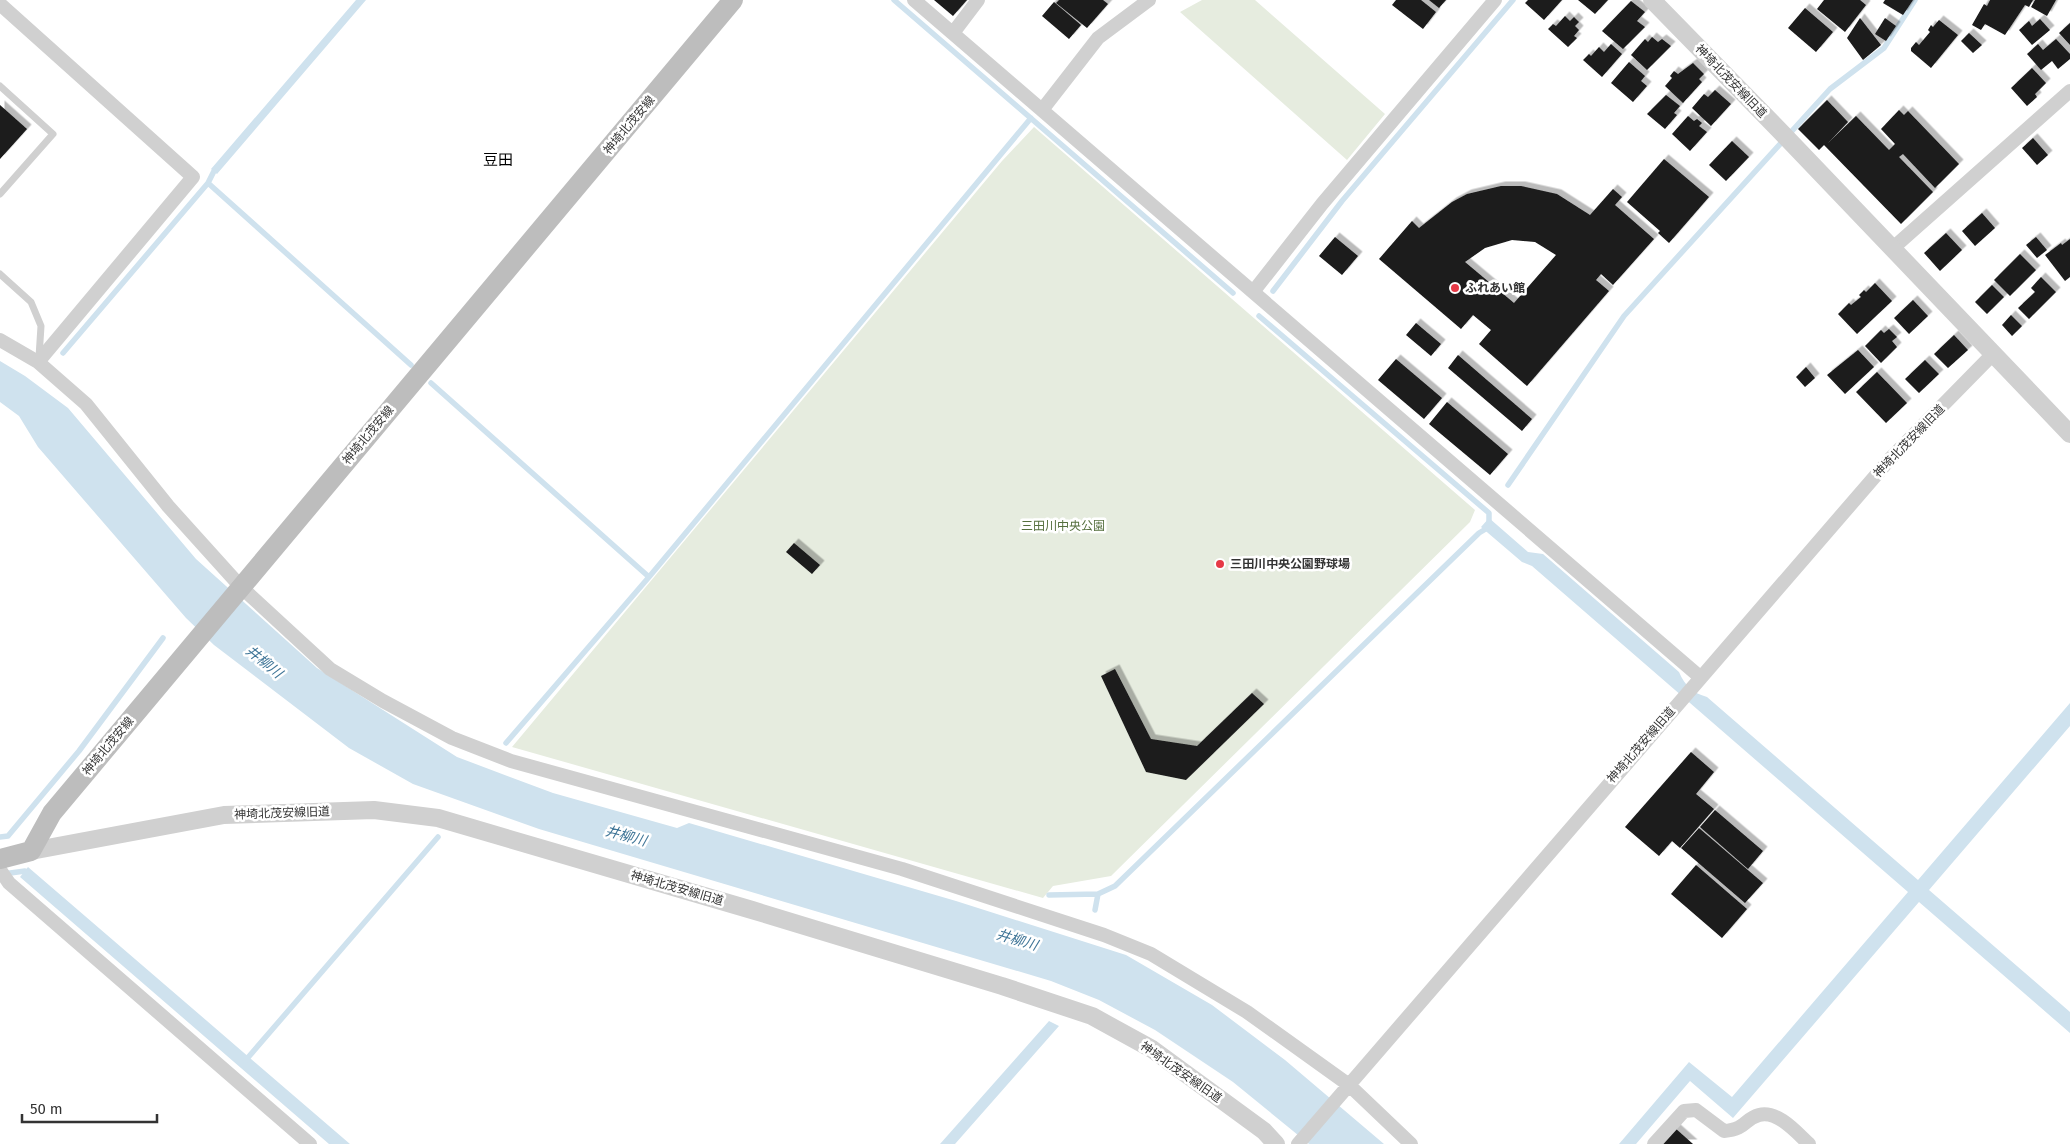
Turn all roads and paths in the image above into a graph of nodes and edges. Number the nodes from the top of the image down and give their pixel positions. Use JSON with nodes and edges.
{"nodes":[{"id":1,"x":733,"y":0,"type":"edge"},
{"id":2,"x":914,"y":0,"type":"edge"},
{"id":3,"x":978,"y":0,"type":"edge"},
{"id":4,"x":1149,"y":0,"type":"edge"},
{"id":5,"x":1495,"y":0,"type":"edge"},
{"id":6,"x":1652,"y":0,"type":"edge"},
{"id":7,"x":0,"y":4,"type":"edge"},
{"id":8,"x":953,"y":33,"type":"junction"},
{"id":9,"x":0,"y":86,"type":"edge"},
{"id":10,"x":2070,"y":91,"type":"edge"},
{"id":11,"x":1042,"y":110,"type":"junction"},
{"id":12,"x":0,"y":194,"type":"edge"},
{"id":13,"x":1893,"y":248,"type":"junction"},
{"id":14,"x":0,"y":274,"type":"edge"},
{"id":15,"x":1253,"y":292,"type":"junction"},
{"id":16,"x":0,"y":340,"type":"edge"},
{"id":17,"x":1993,"y":354,"type":"junction"},
{"id":18,"x":38,"y":362,"type":"junction"},
{"id":19,"x":2070,"y":434,"type":"edge"},
{"id":20,"x":241,"y":587,"type":"junction"},
{"id":21,"x":1692,"y":687,"type":"junction"},
{"id":22,"x":31,"y":851,"type":"junction"},
{"id":23,"x":0,"y":859,"type":"edge"},
{"id":24,"x":0,"y":870,"type":"edge"},
{"id":25,"x":1349,"y":1085,"type":"junction"},
{"id":26,"x":310,"y":1144,"type":"edge"},
{"id":27,"x":1276,"y":1144,"type":"edge"},
{"id":28,"x":1298,"y":1144,"type":"edge"},
{"id":29,"x":1411,"y":1144,"type":"edge"},
{"id":30,"x":1654,"y":1144,"type":"edge"},
{"id":31,"x":1809,"y":1144,"type":"edge"}],
"edges":[{"from":1,"to":20,"type":"main road","name":"神埼北茂安線"},
{"from":2,"to":8,"type":"street"},
{"from":3,"to":8,"type":"street"},
{"from":4,"to":11,"type":"street"},
{"from":5,"to":15,"type":"street"},
{"from":6,"to":13,"type":"street","name":"神埼北茂安線旧道"},
{"from":7,"to":18,"type":"street"},
{"from":8,"to":11,"type":"street"},
{"from":9,"to":12,"type":"lane"},
{"from":10,"to":13,"type":"street"},
{"from":11,"to":15,"type":"street"},
{"from":13,"to":17,"type":"street","name":"神埼北茂安線旧道"},
{"from":14,"to":18,"type":"lane"},
{"from":15,"to":21,"type":"street"},
{"from":16,"to":18,"type":"street"},
{"from":17,"to":19,"type":"street","name":"神埼北茂安線旧道"},
{"from":17,"to":21,"type":"street","name":"神埼北茂安線旧道"},
{"from":18,"to":20,"type":"street"},
{"from":20,"to":22,"type":"main road","name":"神埼北茂安線"},
{"from":20,"to":25,"type":"street"},
{"from":21,"to":25,"type":"street","name":"神埼北茂安線旧道"},
{"from":22,"to":23,"type":"main road"},
{"from":22,"to":27,"type":"street","name":"神埼北茂安線旧道"},
{"from":24,"to":26,"type":"street"},
{"from":25,"to":28,"type":"street","name":"神埼北茂安線旧道"},
{"from":25,"to":29,"type":"street"},
{"from":30,"to":31,"type":"street"}]}
